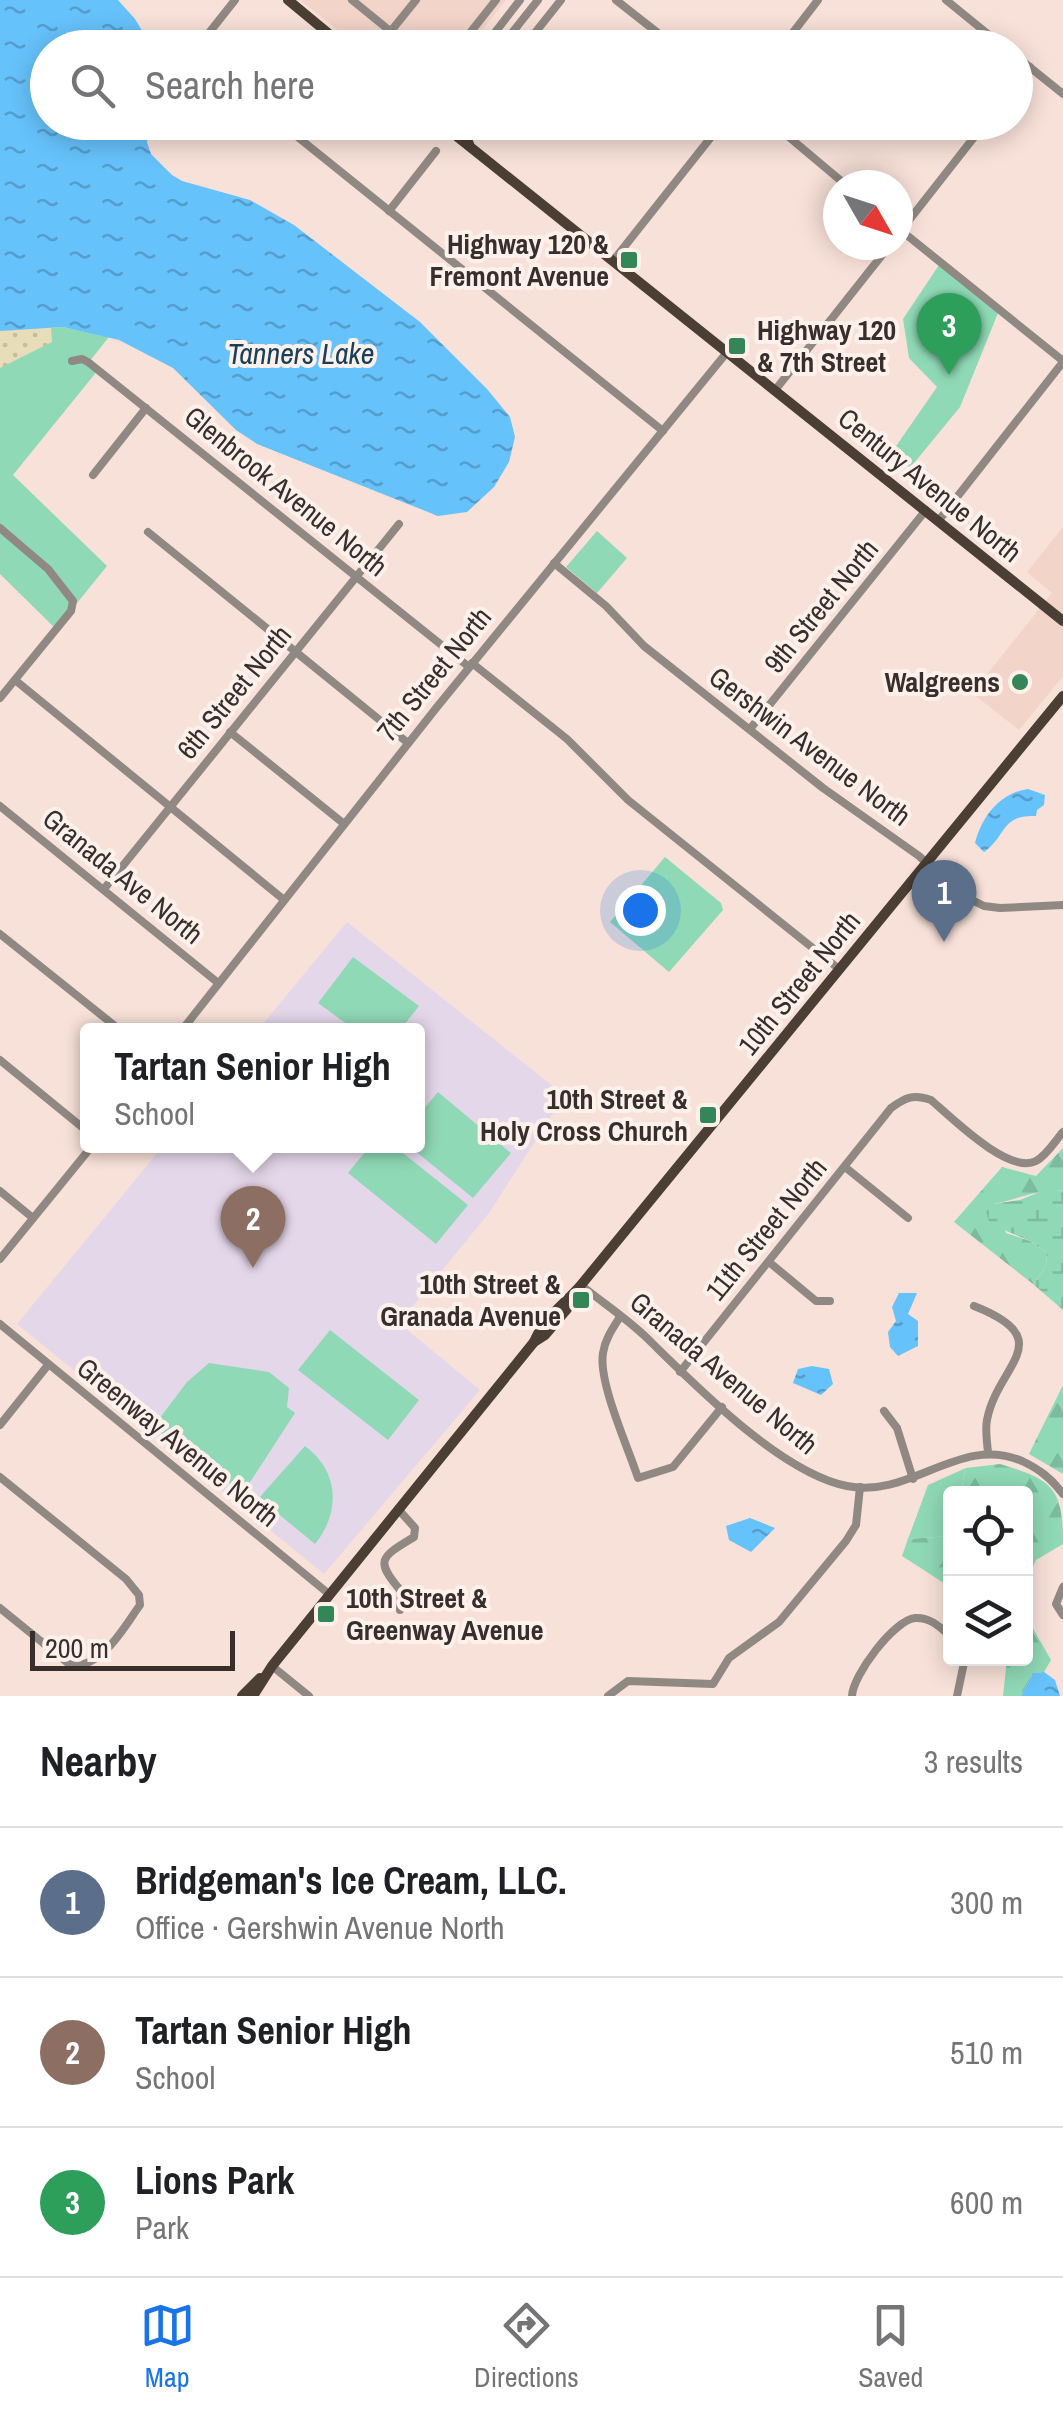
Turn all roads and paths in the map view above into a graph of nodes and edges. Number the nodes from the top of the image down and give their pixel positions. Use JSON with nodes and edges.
{"nodes":[{"id":1,"x":235,"y":0,"type":"edge"},
{"id":2,"x":288,"y":0,"type":"edge"},
{"id":3,"x":352,"y":0,"type":"edge"},
{"id":4,"x":416,"y":0,"type":"edge"},
{"id":5,"x":496,"y":0,"type":"edge"},
{"id":6,"x":520,"y":0,"type":"edge"},
{"id":7,"x":538,"y":0,"type":"edge"},
{"id":8,"x":560,"y":0,"type":"edge"},
{"id":9,"x":616,"y":0,"type":"edge"},
{"id":10,"x":818,"y":0,"type":"edge"},
{"id":11,"x":946,"y":0,"type":"edge"},
{"id":12,"x":212,"y":30,"type":"edge"},
{"id":13,"x":324,"y":30,"type":"edge"},
{"id":14,"x":390,"y":30,"type":"edge"},
{"id":15,"x":392,"y":30,"type":"edge"},
{"id":16,"x":472,"y":30,"type":"edge"},
{"id":17,"x":497,"y":30,"type":"edge"},
{"id":18,"x":514,"y":30,"type":"edge"},
{"id":19,"x":537,"y":30,"type":"edge"},
{"id":20,"x":654,"y":30,"type":"edge"},
{"id":21,"x":795,"y":30,"type":"edge"},
{"id":22,"x":983,"y":30,"type":"edge"},
{"id":23,"x":1033,"y":70,"type":"edge"},
{"id":24,"x":1063,"y":94,"type":"edge"},
{"id":25,"x":301,"y":140,"type":"edge"},
{"id":26,"x":460,"y":140,"type":"edge"},
{"id":27,"x":467,"y":140,"type":"edge"},
{"id":28,"x":709,"y":140,"type":"edge"},
{"id":29,"x":792,"y":140,"type":"edge"},
{"id":30,"x":972,"y":140,"type":"edge"},
{"id":31,"x":472,"y":150,"type":"junction"},
{"id":32,"x":436,"y":151,"type":"dead end"},
{"id":33,"x":828,"y":170,"type":"edge"},
{"id":34,"x":388,"y":211,"type":"junction"},
{"id":35,"x":913,"y":213,"type":"edge"},
{"id":36,"x":913,"y":242,"type":"edge"},
{"id":37,"x":878,"y":260,"type":"edge"},
{"id":38,"x":614,"y":261,"type":"junction"},
{"id":39,"x":728,"y":351,"type":"junction"},
{"id":40,"x":72,"y":361,"type":"dead end"},
{"id":41,"x":1063,"y":361,"type":"edge"},
{"id":42,"x":776,"y":389,"type":"junction"},
{"id":43,"x":146,"y":408,"type":"junction"},
{"id":44,"x":663,"y":431,"type":"junction"},
{"id":45,"x":92,"y":475,"type":"dead end"},
{"id":46,"x":926,"y":510,"type":"junction"},
{"id":47,"x":938,"y":520,"type":"junction"},
{"id":48,"x":400,"y":524,"type":"dead end"},
{"id":49,"x":0,"y":528,"type":"edge"},
{"id":50,"x":148,"y":532,"type":"dead end"},
{"id":51,"x":554,"y":562,"type":"junction"},
{"id":52,"x":357,"y":575,"type":"junction"},
{"id":53,"x":1063,"y":621,"type":"edge"},
{"id":54,"x":296,"y":652,"type":"junction"},
{"id":55,"x":470,"y":665,"type":"junction"},
{"id":56,"x":15,"y":680,"type":"junction"},
{"id":57,"x":1063,"y":696,"type":"edge"},
{"id":58,"x":0,"y":698,"type":"edge"},
{"id":59,"x":750,"y":729,"type":"junction"},
{"id":60,"x":230,"y":732,"type":"junction"},
{"id":61,"x":408,"y":743,"type":"junction"},
{"id":62,"x":0,"y":806,"type":"edge"},
{"id":63,"x":170,"y":807,"type":"junction"},
{"id":64,"x":344,"y":824,"type":"junction"},
{"id":65,"x":926,"y":864,"type":"junction"},
{"id":66,"x":104,"y":889,"type":"junction"},
{"id":67,"x":283,"y":899,"type":"junction"},
{"id":68,"x":1063,"y":904,"type":"edge"},
{"id":69,"x":0,"y":934,"type":"edge"},
{"id":70,"x":839,"y":969,"type":"junction"},
{"id":71,"x":217,"y":982,"type":"junction"},
{"id":72,"x":111,"y":1023,"type":"edge"},
{"id":73,"x":187,"y":1023,"type":"edge"},
{"id":74,"x":0,"y":1060,"type":"edge"},
{"id":75,"x":80,"y":1125,"type":"edge"},
{"id":76,"x":1063,"y":1132,"type":"edge"},
{"id":77,"x":86,"y":1153,"type":"edge"},
{"id":78,"x":845,"y":1166,"type":"junction"},
{"id":79,"x":0,"y":1191,"type":"edge"},
{"id":80,"x":33,"y":1218,"type":"junction"},
{"id":81,"x":908,"y":1218,"type":"dead end"},
{"id":82,"x":0,"y":1258,"type":"edge"},
{"id":83,"x":769,"y":1262,"type":"junction"},
{"id":84,"x":581,"y":1285,"type":"junction"},
{"id":85,"x":830,"y":1301,"type":"dead end"},
{"id":86,"x":974,"y":1306,"type":"dead end"},
{"id":87,"x":620,"y":1316,"type":"junction"},
{"id":88,"x":0,"y":1324,"type":"edge"},
{"id":89,"x":48,"y":1365,"type":"junction"},
{"id":90,"x":680,"y":1372,"type":"junction"},
{"id":91,"x":722,"y":1407,"type":"junction"},
{"id":92,"x":884,"y":1412,"type":"dead end"},
{"id":93,"x":0,"y":1425,"type":"edge"},
{"id":94,"x":988,"y":1452,"type":"junction"},
{"id":95,"x":0,"y":1477,"type":"edge"},
{"id":96,"x":913,"y":1479,"type":"junction"},
{"id":97,"x":860,"y":1487,"type":"junction"},
{"id":98,"x":1063,"y":1494,"type":"edge"},
{"id":99,"x":398,"y":1509,"type":"junction"},
{"id":100,"x":1063,"y":1588,"type":"edge"},
{"id":101,"x":329,"y":1594,"type":"junction"},
{"id":102,"x":0,"y":1608,"type":"edge"},
{"id":103,"x":400,"y":1610,"type":"dead end"},
{"id":104,"x":1063,"y":1615,"type":"edge"},
{"id":105,"x":943,"y":1631,"type":"edge"},
{"id":106,"x":963,"y":1666,"type":"edge"},
{"id":107,"x":268,"y":1670,"type":"junction"},
{"id":108,"x":713,"y":1684,"type":"junction"},
{"id":109,"x":719,"y":1694,"type":"edge"},
{"id":110,"x":242,"y":1696,"type":"edge"},
{"id":111,"x":253,"y":1696,"type":"edge"},
{"id":112,"x":309,"y":1696,"type":"edge"},
{"id":113,"x":608,"y":1696,"type":"edge"},
{"id":114,"x":852,"y":1696,"type":"edge"},
{"id":115,"x":957,"y":1696,"type":"edge"}],
"edges":[{"from":1,"to":12,"type":"street"},
{"from":2,"to":13,"type":"main road"},
{"from":3,"to":14,"type":"street"},
{"from":4,"to":15,"type":"street"},
{"from":5,"to":16,"type":"street"},
{"from":6,"to":17,"type":"street"},
{"from":7,"to":18,"type":"street"},
{"from":8,"to":19,"type":"street"},
{"from":9,"to":20,"type":"street"},
{"from":10,"to":21,"type":"street"},
{"from":11,"to":22,"type":"street"},
{"from":23,"to":24,"type":"street"},
{"from":25,"to":34,"type":"street"},
{"from":26,"to":31,"type":"main road","name":"Century Avenue North"},
{"from":27,"to":31,"type":"main road"},
{"from":28,"to":38,"type":"street"},
{"from":29,"to":33,"type":"street"},
{"from":30,"to":35,"type":"street"},
{"from":31,"to":38,"type":"main road","name":"Century Avenue North"},
{"from":32,"to":34,"type":"street"},
{"from":34,"to":44,"type":"street"},
{"from":36,"to":41,"type":"street"},
{"from":37,"to":42,"type":"street"},
{"from":38,"to":39,"type":"main road","name":"Century Avenue North"},
{"from":39,"to":42,"type":"main road","name":"Century Avenue North"},
{"from":39,"to":44,"type":"street","name":"7th Street North"},
{"from":40,"to":43,"type":"street","name":"Glenbrook Avenue North"},
{"from":41,"to":47,"type":"street"},
{"from":42,"to":46,"type":"main road","name":"Century Avenue North"},
{"from":43,"to":45,"type":"street"},
{"from":43,"to":52,"type":"street","name":"Glenbrook Avenue North"},
{"from":44,"to":51,"type":"street","name":"7th Street North"},
{"from":46,"to":47,"type":"main road","name":"Century Avenue North"},
{"from":46,"to":59,"type":"street","name":"9th Street North"},
{"from":47,"to":53,"type":"main road","name":"Century Avenue North"},
{"from":48,"to":52,"type":"street","name":"6th Street North"},
{"from":49,"to":56,"type":"street"},
{"from":50,"to":54,"type":"street"},
{"from":51,"to":55,"type":"street","name":"7th Street North"},
{"from":51,"to":59,"type":"street","name":"Gershwin Avenue North"},
{"from":52,"to":54,"type":"street","name":"6th Street North"},
{"from":52,"to":55,"type":"street","name":"Glenbrook Avenue North"},
{"from":54,"to":60,"type":"street","name":"6th Street North"},
{"from":54,"to":61,"type":"street"},
{"from":55,"to":61,"type":"street","name":"7th Street North"},
{"from":55,"to":70,"type":"street","name":"Glenbrook Avenue North"},
{"from":56,"to":58,"type":"street"},
{"from":56,"to":63,"type":"street"},
{"from":57,"to":65,"type":"main road","name":"10th Street North"},
{"from":59,"to":65,"type":"street","name":"Gershwin Avenue North"},
{"from":60,"to":63,"type":"street","name":"6th Street North"},
{"from":60,"to":64,"type":"street"},
{"from":61,"to":64,"type":"street","name":"7th Street North"},
{"from":62,"to":66,"type":"street","name":"Granada Ave North"},
{"from":63,"to":66,"type":"street","name":"6th Street North"},
{"from":63,"to":67,"type":"street"},
{"from":64,"to":67,"type":"street","name":"7th Street North"},
{"from":65,"to":68,"type":"street","name":"Gershwin Avenue North"},
{"from":65,"to":70,"type":"main road","name":"10th Street North"},
{"from":66,"to":71,"type":"street","name":"Granada Ave North"},
{"from":67,"to":71,"type":"street","name":"7th Street North"},
{"from":69,"to":72,"type":"street"},
{"from":70,"to":84,"type":"main road","name":"10th Street North"},
{"from":71,"to":73,"type":"street","name":"7th Street North"},
{"from":74,"to":75,"type":"street"},
{"from":76,"to":78,"type":"street","name":"11th Street North"},
{"from":77,"to":80,"type":"street"},
{"from":78,"to":81,"type":"street"},
{"from":78,"to":83,"type":"street","name":"11th Street North"},
{"from":79,"to":80,"type":"street"},
{"from":80,"to":82,"type":"street"},
{"from":83,"to":85,"type":"street"},
{"from":83,"to":90,"type":"street","name":"11th Street North"},
{"from":84,"to":87,"type":"street","name":"Granada Avenue North"},
{"from":84,"to":99,"type":"main road","name":"10th Street North"},
{"from":86,"to":94,"type":"street"},
{"from":87,"to":90,"type":"street","name":"Granada Avenue North"},
{"from":87,"to":91,"type":"street"},
{"from":88,"to":89,"type":"street","name":"Greenway Avenue North"},
{"from":89,"to":93,"type":"street"},
{"from":89,"to":101,"type":"street","name":"Greenway Avenue North"},
{"from":90,"to":91,"type":"street","name":"Granada Avenue North"},
{"from":91,"to":97,"type":"street","name":"Granada Avenue North"},
{"from":92,"to":96,"type":"street"},
{"from":94,"to":96,"type":"street","name":"Granada Avenue North"},
{"from":94,"to":98,"type":"street"},
{"from":95,"to":102,"type":"street"},
{"from":96,"to":97,"type":"street","name":"Granada Avenue North"},
{"from":97,"to":108,"type":"street"},
{"from":99,"to":101,"type":"main road","name":"10th Street North"},
{"from":99,"to":103,"type":"street"},
{"from":100,"to":104,"type":"street"},
{"from":101,"to":107,"type":"main road","name":"10th Street North"},
{"from":105,"to":114,"type":"street"},
{"from":106,"to":115,"type":"street"},
{"from":107,"to":110,"type":"main road","name":"10th Street North"},
{"from":107,"to":111,"type":"main road","name":"10th Street North"},
{"from":107,"to":112,"type":"street"},
{"from":108,"to":109,"type":"street"},
{"from":108,"to":113,"type":"street"}]}
